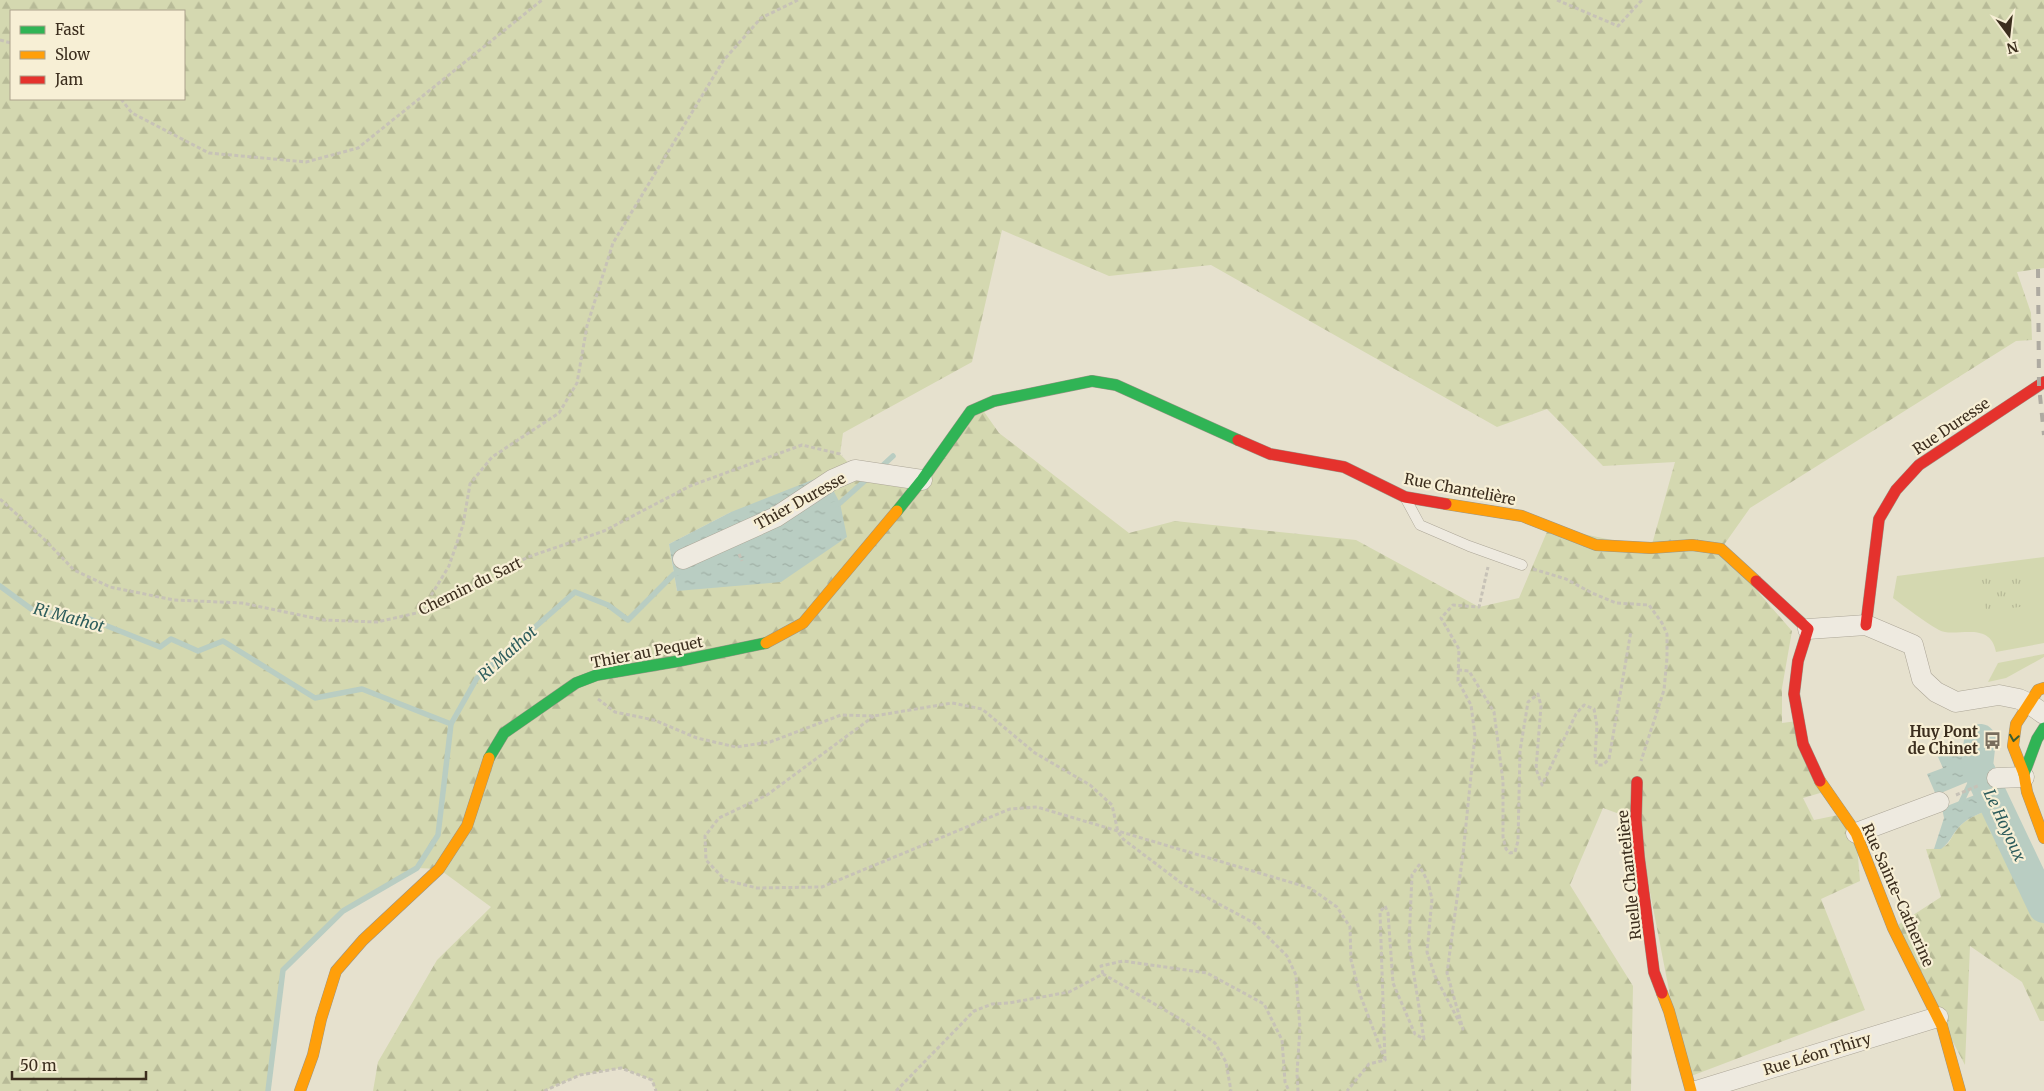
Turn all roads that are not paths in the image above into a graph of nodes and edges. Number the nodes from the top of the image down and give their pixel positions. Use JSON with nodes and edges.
{"nodes":[{"id":1,"x":2044,"y":382,"type":"edge"},
{"id":2,"x":922,"y":480,"type":"junction"},
{"id":3,"x":1405,"y":497,"type":"junction"},
{"id":4,"x":683,"y":559,"type":"dead end"},
{"id":5,"x":1522,"y":565,"type":"road end"},
{"id":6,"x":1866,"y":625,"type":"junction"},
{"id":7,"x":1808,"y":628,"type":"junction"},
{"id":8,"x":2044,"y":688,"type":"edge"},
{"id":9,"x":2036,"y":709,"type":"edge"},
{"id":10,"x":2044,"y":728,"type":"edge"},
{"id":11,"x":2024,"y":775,"type":"junction"},
{"id":12,"x":1997,"y":778,"type":"road end"},
{"id":13,"x":1637,"y":782,"type":"road end"},
{"id":14,"x":1939,"y":802,"type":"road end"},
{"id":15,"x":1856,"y":834,"type":"junction"},
{"id":16,"x":2044,"y":838,"type":"edge"},
{"id":17,"x":1938,"y":1017,"type":"junction"},
{"id":18,"x":300,"y":1091,"type":"edge"},
{"id":19,"x":1691,"y":1091,"type":"edge"},
{"id":20,"x":1696,"y":1091,"type":"edge"},
{"id":21,"x":1960,"y":1091,"type":"edge"}],
"edges":[{"from":1,"to":6,"type":"street","name":"Rue Duresse"},
{"from":2,"to":3,"type":"street","name":"Rue Chantelière"},
{"from":2,"to":4,"type":"street","name":"Thier Duresse"},
{"from":2,"to":18,"type":"street","name":"Thier au Pequet"},
{"from":3,"to":5,"type":"lane"},
{"from":3,"to":7,"type":"street","name":"Rue Chantelière"},
{"from":6,"to":7,"type":"street"},
{"from":6,"to":9,"type":"street"},
{"from":7,"to":15,"type":"street","name":"Rue Sainte-Catherine"},
{"from":8,"to":9,"type":"street"},
{"from":9,"to":11,"type":"street","one_way":true},
{"from":10,"to":11,"type":"street"},
{"from":11,"to":12,"type":"street"},
{"from":11,"to":16,"type":"street"},
{"from":13,"to":19,"type":"street","name":"Ruelle Chantelière"},
{"from":14,"to":15,"type":"street"},
{"from":15,"to":17,"type":"street","name":"Rue Sainte-Catherine"},
{"from":17,"to":20,"type":"street","name":"Rue Léon Thiry"},
{"from":17,"to":21,"type":"street","name":"Rue Sainte-Catherine"}]}
